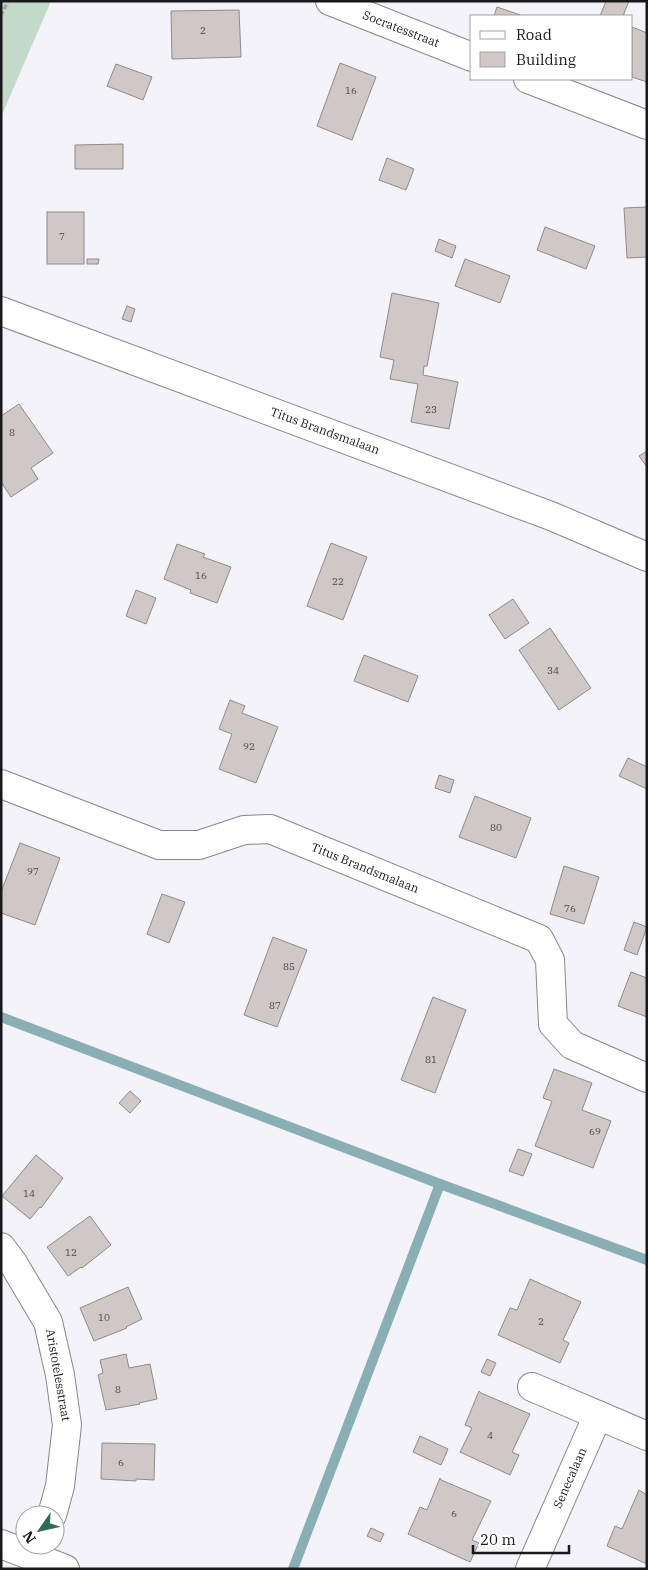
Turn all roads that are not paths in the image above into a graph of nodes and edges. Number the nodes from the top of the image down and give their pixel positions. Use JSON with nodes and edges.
{"nodes":[{"id":1,"x":330,"y":1,"type":"edge"},
{"id":2,"x":470,"y":56,"type":"edge"},
{"id":3,"x":531,"y":80,"type":"edge"},
{"id":4,"x":647,"y":126,"type":"edge"},
{"id":5,"x":1,"y":311,"type":"edge"},
{"id":6,"x":647,"y":557,"type":"edge"},
{"id":7,"x":1,"y":784,"type":"edge"},
{"id":8,"x":647,"y":1078,"type":"edge"},
{"id":9,"x":1,"y":1247,"type":"edge"},
{"id":10,"x":532,"y":1387,"type":"dead end"},
{"id":11,"x":598,"y":1415,"type":"junction"},
{"id":12,"x":647,"y":1436,"type":"edge"},
{"id":13,"x":55,"y":1505,"type":"edge"},
{"id":14,"x":1,"y":1544,"type":"edge"},
{"id":15,"x":50,"y":1558,"type":"edge"},
{"id":16,"x":530,"y":1569,"type":"edge"}],
"edges":[{"from":1,"to":2,"type":"street","name":"Socratesstraat"},
{"from":3,"to":4,"type":"street"},
{"from":5,"to":6,"type":"street","name":"Titus Brandsmalaan"},
{"from":7,"to":8,"type":"street","name":"Titus Brandsmalaan"},
{"from":9,"to":13,"type":"street","name":"Aristotelesstraat"},
{"from":10,"to":11,"type":"street"},
{"from":11,"to":12,"type":"street"},
{"from":11,"to":16,"type":"street","name":"Senecalaan"},
{"from":14,"to":15,"type":"street"}]}
